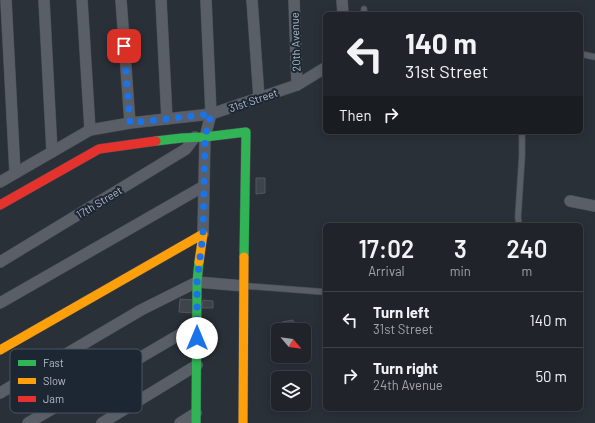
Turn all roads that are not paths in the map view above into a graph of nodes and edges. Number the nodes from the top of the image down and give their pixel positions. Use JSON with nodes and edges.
{"nodes":[{"id":1,"x":6,"y":0,"type":"edge"},
{"id":2,"x":44,"y":0,"type":"edge"},
{"id":3,"x":82,"y":0,"type":"edge"},
{"id":4,"x":121,"y":0,"type":"edge"},
{"id":5,"x":161,"y":0,"type":"edge"},
{"id":6,"x":206,"y":0,"type":"edge"},
{"id":7,"x":252,"y":0,"type":"edge"},
{"id":8,"x":294,"y":0,"type":"edge"},
{"id":9,"x":342,"y":0,"type":"edge"},
{"id":10,"x":343,"y":12,"type":"edge"},
{"id":11,"x":583,"y":54,"type":"edge"},
{"id":12,"x":595,"y":57,"type":"edge"},
{"id":13,"x":323,"y":69,"type":"edge"},
{"id":14,"x":297,"y":85,"type":"junction"},
{"id":15,"x":259,"y":98,"type":"junction"},
{"id":16,"x":211,"y":114,"type":"junction"},
{"id":17,"x":167,"y":119,"type":"junction"},
{"id":18,"x":130,"y":123,"type":"junction"},
{"id":19,"x":90,"y":130,"type":"junction"},
{"id":20,"x":522,"y":134,"type":"edge"},
{"id":21,"x":200,"y":137,"type":"junction"},
{"id":22,"x":52,"y":152,"type":"junction"},
{"id":23,"x":15,"y":173,"type":"junction"},
{"id":24,"x":0,"y":182,"type":"edge"},
{"id":25,"x":204,"y":186,"type":"junction"},
{"id":26,"x":570,"y":201,"type":"dead end"},
{"id":27,"x":0,"y":205,"type":"edge"},
{"id":28,"x":595,"y":206,"type":"edge"},
{"id":29,"x":519,"y":223,"type":"edge"},
{"id":30,"x":203,"y":234,"type":"junction"},
{"id":31,"x":0,"y":262,"type":"edge"},
{"id":32,"x":197,"y":282,"type":"junction"},
{"id":33,"x":244,"y":286,"type":"junction"},
{"id":34,"x":323,"y":292,"type":"edge"},
{"id":35,"x":0,"y":303,"type":"edge"},
{"id":36,"x":196,"y":325,"type":"junction"},
{"id":37,"x":75,"y":349,"type":"edge"},
{"id":38,"x":0,"y":350,"type":"edge"},
{"id":39,"x":142,"y":356,"type":"edge"},
{"id":40,"x":197,"y":366,"type":"junction"},
{"id":41,"x":10,"y":387,"type":"edge"},
{"id":42,"x":0,"y":393,"type":"edge"},
{"id":43,"x":142,"y":399,"type":"edge"},
{"id":44,"x":45,"y":413,"type":"edge"},
{"id":45,"x":119,"y":413,"type":"edge"},
{"id":46,"x":196,"y":418,"type":"edge"},
{"id":47,"x":28,"y":423,"type":"edge"},
{"id":48,"x":102,"y":423,"type":"edge"},
{"id":49,"x":180,"y":423,"type":"edge"},
{"id":50,"x":243,"y":423,"type":"edge"}],
"edges":[{"from":1,"to":23,"type":"street"},
{"from":2,"to":22,"type":"street"},
{"from":3,"to":19,"type":"street"},
{"from":4,"to":18,"type":"street"},
{"from":5,"to":17,"type":"street"},
{"from":6,"to":16,"type":"street"},
{"from":7,"to":15,"type":"street"},
{"from":8,"to":14,"type":"street","name":"20th Avenue"},
{"from":9,"to":10,"type":"street"},
{"from":11,"to":12,"type":"lane"},
{"from":13,"to":14,"type":"street","name":"31st Street"},
{"from":14,"to":15,"type":"street","name":"31st Street"},
{"from":15,"to":16,"type":"street","name":"31st Street"},
{"from":16,"to":17,"type":"street","name":"31st Street"},
{"from":16,"to":21,"type":"street"},
{"from":17,"to":18,"type":"street","name":"31st Street"},
{"from":18,"to":19,"type":"street","name":"31st Street"},
{"from":19,"to":22,"type":"street","name":"31st Street"},
{"from":20,"to":29,"type":"lane"},
{"from":21,"to":25,"type":"street"},
{"from":21,"to":27,"type":"street"},
{"from":21,"to":31,"type":"street","name":"17th Street"},
{"from":21,"to":33,"type":"street"},
{"from":22,"to":23,"type":"street","name":"31st Street"},
{"from":23,"to":24,"type":"street","name":"31st Street"},
{"from":25,"to":30,"type":"street"},
{"from":25,"to":35,"type":"street"},
{"from":26,"to":28,"type":"street"},
{"from":30,"to":32,"type":"street"},
{"from":30,"to":38,"type":"street"},
{"from":32,"to":33,"type":"street"},
{"from":32,"to":36,"type":"street"},
{"from":32,"to":37,"type":"street"},
{"from":33,"to":34,"type":"lane"},
{"from":33,"to":50,"type":"street"},
{"from":36,"to":39,"type":"street"},
{"from":36,"to":40,"type":"street"},
{"from":40,"to":43,"type":"street"},
{"from":40,"to":46,"type":"street"},
{"from":41,"to":42,"type":"street"},
{"from":44,"to":47,"type":"street"},
{"from":45,"to":48,"type":"street"},
{"from":46,"to":49,"type":"street"}]}
